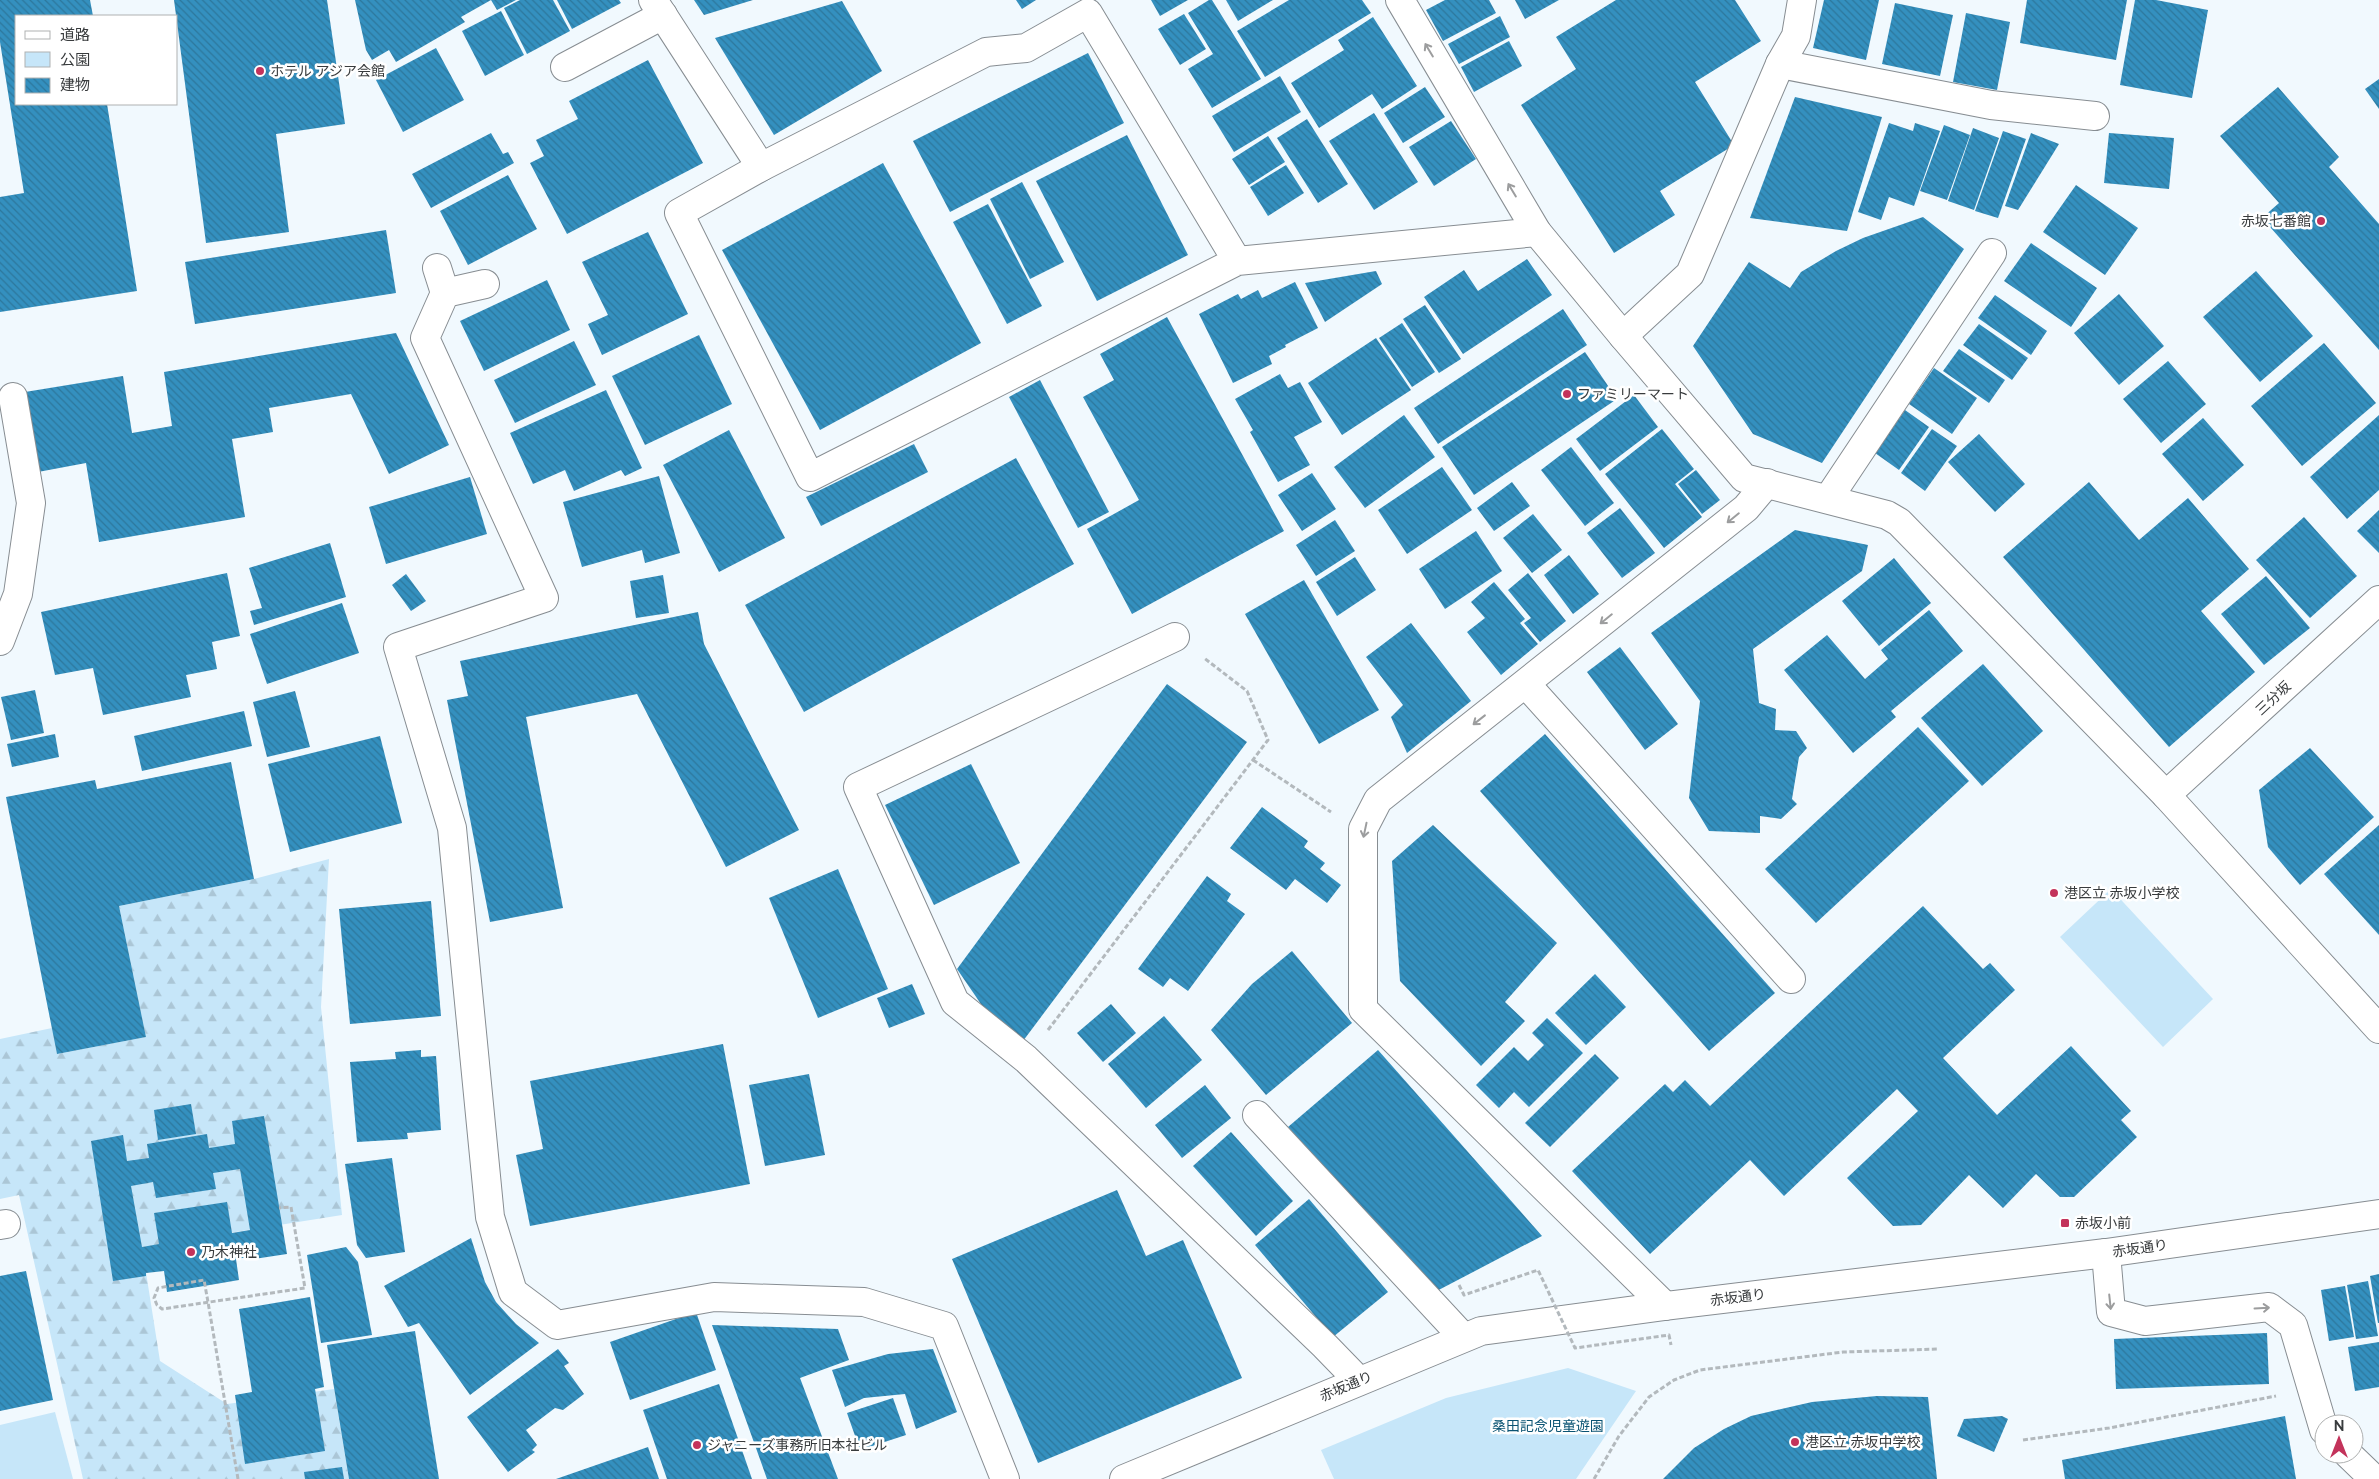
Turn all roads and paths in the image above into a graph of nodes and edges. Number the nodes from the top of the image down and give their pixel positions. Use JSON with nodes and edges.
{"nodes":[{"id":1,"x":1400,"y":0,"type":"edge"},
{"id":2,"x":1802,"y":0,"type":"edge"},
{"id":3,"x":658,"y":7,"type":"edge"},
{"id":4,"x":1780,"y":64,"type":"junction"},
{"id":5,"x":565,"y":67,"type":"dead end"},
{"id":6,"x":2095,"y":116,"type":"dead end"},
{"id":7,"x":760,"y":167,"type":"junction"},
{"id":8,"x":1537,"y":232,"type":"junction"},
{"id":9,"x":1992,"y":253,"type":"dead end"},
{"id":10,"x":1237,"y":261,"type":"junction"},
{"id":11,"x":485,"y":284,"type":"dead end"},
{"id":12,"x":1623,"y":336,"type":"junction"},
{"id":13,"x":14,"y":397,"type":"dead end"},
{"id":14,"x":1767,"y":483,"type":"junction"},
{"id":15,"x":1828,"y":499,"type":"junction"},
{"id":16,"x":2374,"y":614,"type":"edge"},
{"id":17,"x":1175,"y":637,"type":"joint"},
{"id":18,"x":0,"y":640,"type":"edge"},
{"id":19,"x":1526,"y":684,"type":"junction"},
{"id":20,"x":1253,"y":760,"type":"junction"},
{"id":21,"x":2166,"y":795,"type":"junction"},
{"id":22,"x":1363,"y":832,"type":"junction"},
{"id":23,"x":1791,"y":979,"type":"dead end"},
{"id":24,"x":2379,"y":1029,"type":"edge"},
{"id":25,"x":1026,"y":1059,"type":"junction"},
{"id":26,"x":1257,"y":1115,"type":"dead end"},
{"id":27,"x":279,"y":1208,"type":"dead end"},
{"id":28,"x":2379,"y":1214,"type":"edge"},
{"id":29,"x":2106,"y":1253,"type":"junction"},
{"id":30,"x":1459,"y":1285,"type":"dead end"},
{"id":31,"x":208,"y":1302,"type":"junction"},
{"id":32,"x":1665,"y":1306,"type":"junction"},
{"id":33,"x":1463,"y":1337,"type":"junction"},
{"id":34,"x":1672,"y":1345,"type":"dead end"},
{"id":35,"x":1939,"y":1349,"type":"dead end"},
{"id":36,"x":1359,"y":1381,"type":"junction"},
{"id":37,"x":2311,"y":1389,"type":"junction"},
{"id":38,"x":2319,"y":1414,"type":"edge"},
{"id":39,"x":2023,"y":1440,"type":"dead end"},
{"id":40,"x":2358,"y":1464,"type":"edge"},
{"id":41,"x":238,"y":1479,"type":"edge"},
{"id":42,"x":1005,"y":1479,"type":"edge"},
{"id":43,"x":1124,"y":1479,"type":"edge"},
{"id":44,"x":1594,"y":1479,"type":"edge"},
{"id":45,"x":2374,"y":1479,"type":"edge"}],
"edges":[{"from":8,"to":1,"type":"street","one_way":true},
{"from":2,"to":4,"type":"street"},
{"from":3,"to":5,"type":"street"},
{"from":3,"to":7,"type":"street"},
{"from":4,"to":6,"type":"street"},
{"from":4,"to":12,"type":"street"},
{"from":7,"to":10,"type":"street"},
{"from":7,"to":10,"type":"street"},
{"from":8,"to":10,"type":"street"},
{"from":8,"to":12,"type":"street"},
{"from":9,"to":15,"type":"street"},
{"from":11,"to":42,"type":"street"},
{"from":12,"to":14,"type":"street"},
{"from":13,"to":18,"type":"street"},
{"from":14,"to":15,"type":"street"},
{"from":14,"to":19,"type":"street","one_way":true},
{"from":15,"to":21,"type":"street"},
{"from":16,"to":21,"type":"street","name":"三分坂"},
{"from":17,"to":20,"type":"path"},
{"from":17,"to":25,"type":"street"},
{"from":19,"to":22,"type":"street","one_way":true},
{"from":19,"to":23,"type":"street"},
{"from":20,"to":22,"type":"path"},
{"from":20,"to":25,"type":"path"},
{"from":21,"to":24,"type":"street"},
{"from":22,"to":32,"type":"street"},
{"from":25,"to":36,"type":"street"},
{"from":26,"to":33,"type":"street"},
{"from":27,"to":31,"type":"path"},
{"from":28,"to":29,"type":"street","name":"赤坂通り"},
{"from":29,"to":32,"type":"street","name":"赤坂通り"},
{"from":29,"to":37,"type":"street","one_way":true},
{"from":30,"to":34,"type":"path","bridge":true},
{"from":31,"to":31,"type":"path"},
{"from":31,"to":41,"type":"path"},
{"from":32,"to":33,"type":"street","name":"赤坂通り"},
{"from":33,"to":36,"type":"street","name":"赤坂通り"},
{"from":35,"to":44,"type":"path"},
{"from":36,"to":43,"type":"street","name":"赤坂通り"},
{"from":37,"to":38,"type":"street"},
{"from":37,"to":39,"type":"path"},
{"from":40,"to":45,"type":"street"}]}
